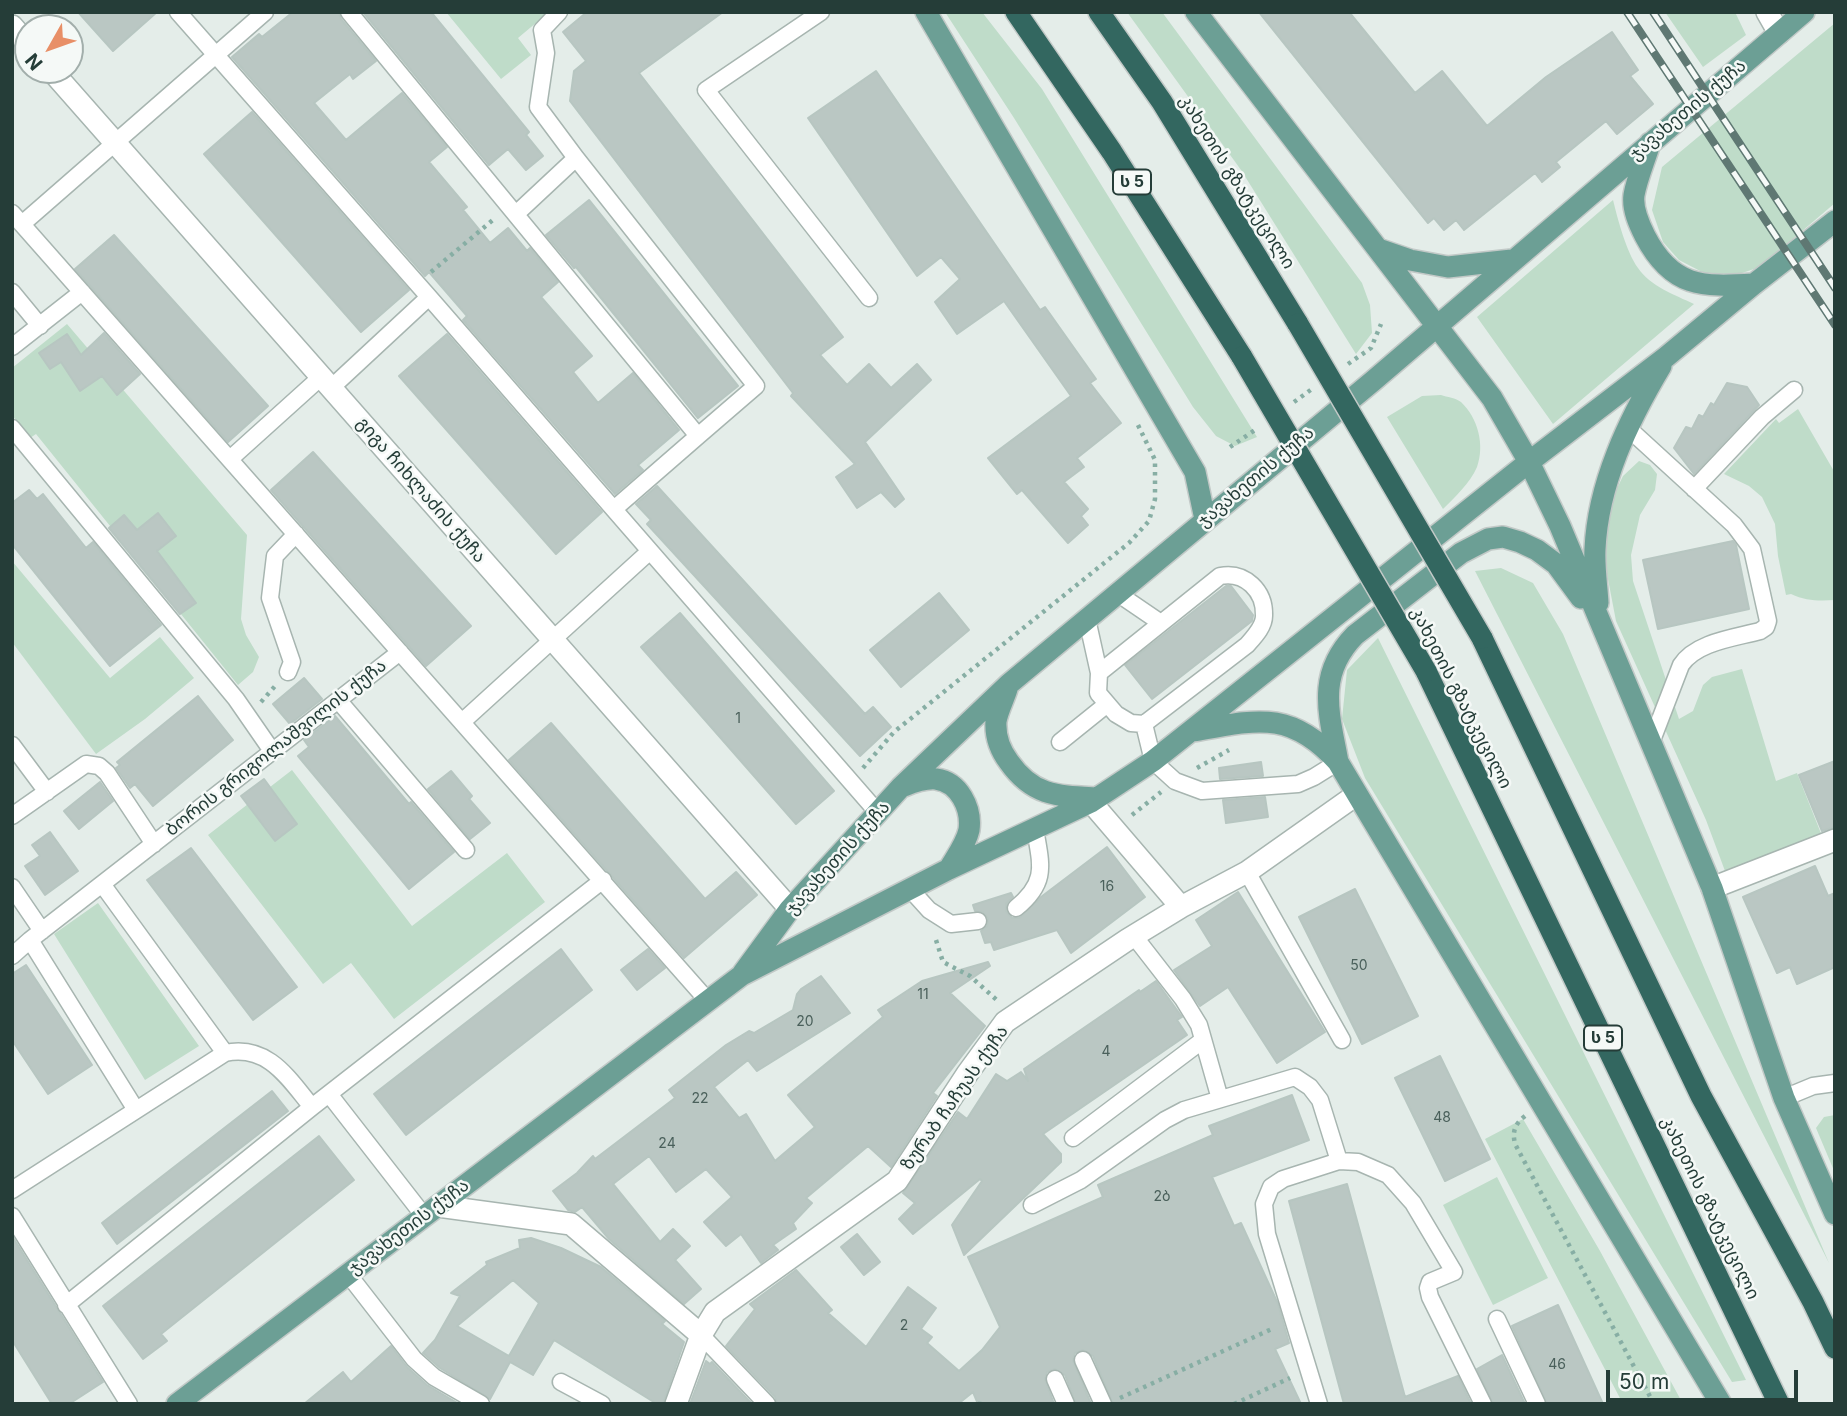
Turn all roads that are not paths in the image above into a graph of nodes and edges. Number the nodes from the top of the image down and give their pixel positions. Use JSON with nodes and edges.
{"nodes":[{"id":1,"x":178,"y":12,"type":"edge"},
{"id":2,"x":265,"y":12,"type":"edge"},
{"id":3,"x":349,"y":12,"type":"edge"},
{"id":4,"x":559,"y":12,"type":"edge"},
{"id":5,"x":821,"y":12,"type":"edge"},
{"id":6,"x":926,"y":12,"type":"edge"},
{"id":7,"x":1016,"y":12,"type":"edge"},
{"id":8,"x":1099,"y":12,"type":"edge"},
{"id":9,"x":1196,"y":12,"type":"edge"},
{"id":10,"x":1767,"y":12,"type":"edge"},
{"id":11,"x":1804,"y":12,"type":"edge"},
{"id":12,"x":1779,"y":33,"type":"junction"},
{"id":13,"x":215,"y":55,"type":"junction"},
{"id":14,"x":63,"y":84,"type":"edge"},
{"id":15,"x":115,"y":142,"type":"junction"},
{"id":16,"x":1650,"y":143,"type":"junction"},
{"id":17,"x":576,"y":158,"type":"junction"},
{"id":18,"x":512,"y":210,"type":"junction"},
{"id":19,"x":17,"y":218,"type":"edge"},
{"id":20,"x":1835,"y":221,"type":"edge"},
{"id":21,"x":1378,"y":249,"type":"junction"},
{"id":22,"x":1512,"y":260,"type":"junction"},
{"id":23,"x":1754,"y":284,"type":"junction"},
{"id":24,"x":12,"y":292,"type":"edge"},
{"id":25,"x":82,"y":292,"type":"junction"},
{"id":26,"x":429,"y":297,"type":"junction"},
{"id":27,"x":870,"y":298,"type":"dead end"},
{"id":28,"x":40,"y":326,"type":"junction"},
{"id":29,"x":1437,"y":326,"type":"junction"},
{"id":30,"x":12,"y":347,"type":"edge"},
{"id":31,"x":1666,"y":358,"type":"junction"},
{"id":32,"x":326,"y":382,"type":"junction"},
{"id":33,"x":1794,"y":390,"type":"dead end"},
{"id":34,"x":12,"y":428,"type":"edge"},
{"id":35,"x":1629,"y":429,"type":"junction"},
{"id":36,"x":698,"y":436,"type":"junction"},
{"id":37,"x":230,"y":459,"type":"junction"},
{"id":38,"x":1529,"y":462,"type":"junction"},
{"id":39,"x":1694,"y":489,"type":"junction"},
{"id":40,"x":614,"y":509,"type":"junction"},
{"id":41,"x":1205,"y":519,"type":"junction"},
{"id":42,"x":296,"y":534,"type":"junction"},
{"id":43,"x":650,"y":551,"type":"junction"},
{"id":44,"x":1117,"y":593,"type":"junction"},
{"id":45,"x":1087,"y":619,"type":"junction"},
{"id":46,"x":1161,"y":623,"type":"junction"},
{"id":47,"x":1600,"y":623,"type":"junction"},
{"id":48,"x":553,"y":640,"type":"junction"},
{"id":49,"x":400,"y":652,"type":"junction"},
{"id":50,"x":288,"y":672,"type":"road end"},
{"id":51,"x":1099,"y":673,"type":"junction"},
{"id":52,"x":1009,"y":684,"type":"junction"},
{"id":53,"x":338,"y":700,"type":"junction"},
{"id":54,"x":1106,"y":705,"type":"junction"},
{"id":55,"x":462,"y":722,"type":"junction"},
{"id":56,"x":1144,"y":724,"type":"junction"},
{"id":57,"x":1191,"y":732,"type":"junction"},
{"id":58,"x":1060,"y":742,"type":"dead end"},
{"id":59,"x":1651,"y":743,"type":"junction"},
{"id":60,"x":12,"y":744,"type":"edge"},
{"id":61,"x":272,"y":751,"type":"junction"},
{"id":62,"x":1153,"y":761,"type":"junction"},
{"id":63,"x":1338,"y":762,"type":"junction"},
{"id":64,"x":901,"y":787,"type":"junction"},
{"id":65,"x":47,"y":792,"type":"junction"},
{"id":66,"x":1356,"y":795,"type":"junction"},
{"id":67,"x":1094,"y":800,"type":"junction"},
{"id":68,"x":879,"y":814,"type":"junction"},
{"id":69,"x":12,"y":816,"type":"edge"},
{"id":70,"x":1035,"y":829,"type":"junction"},
{"id":71,"x":1835,"y":840,"type":"edge"},
{"id":72,"x":153,"y":844,"type":"junction"},
{"id":73,"x":467,"y":850,"type":"dead end"},
{"id":74,"x":949,"y":869,"type":"junction"},
{"id":75,"x":1247,"y":872,"type":"junction"},
{"id":76,"x":603,"y":880,"type":"junction"},
{"id":77,"x":103,"y":884,"type":"junction"},
{"id":78,"x":12,"y":887,"type":"edge"},
{"id":79,"x":1712,"y":888,"type":"junction"},
{"id":80,"x":910,"y":889,"type":"junction"},
{"id":81,"x":1181,"y":907,"type":"junction"},
{"id":82,"x":1016,"y":908,"type":"dead end"},
{"id":83,"x":790,"y":909,"type":"junction"},
{"id":84,"x":978,"y":921,"type":"dead end"},
{"id":85,"x":36,"y":936,"type":"junction"},
{"id":86,"x":1135,"y":936,"type":"junction"},
{"id":87,"x":12,"y":956,"type":"edge"},
{"id":88,"x":742,"y":975,"type":"junction"},
{"id":89,"x":708,"y":1001,"type":"junction"},
{"id":90,"x":1203,"y":1040,"type":"junction"},
{"id":91,"x":1342,"y":1041,"type":"dead end"},
{"id":92,"x":225,"y":1053,"type":"junction"},
{"id":93,"x":1835,"y":1083,"type":"edge"},
{"id":94,"x":329,"y":1094,"type":"junction"},
{"id":95,"x":1784,"y":1098,"type":"junction"},
{"id":96,"x":1220,"y":1100,"type":"junction"},
{"id":97,"x":312,"y":1107,"type":"junction"},
{"id":98,"x":136,"y":1110,"type":"junction"},
{"id":99,"x":1073,"y":1138,"type":"dead end"},
{"id":100,"x":1339,"y":1161,"type":"junction"},
{"id":101,"x":12,"y":1190,"type":"edge"},
{"id":102,"x":1032,"y":1205,"type":"dead end"},
{"id":103,"x":431,"y":1211,"type":"junction"},
{"id":104,"x":1835,"y":1214,"type":"edge"},
{"id":105,"x":12,"y":1216,"type":"edge"},
{"id":106,"x":348,"y":1274,"type":"junction"},
{"id":107,"x":1813,"y":1302,"type":"junction"},
{"id":108,"x":66,"y":1305,"type":"junction"},
{"id":109,"x":1497,"y":1319,"type":"dead end"},
{"id":110,"x":701,"y":1335,"type":"junction"},
{"id":111,"x":1835,"y":1335,"type":"edge"},
{"id":112,"x":1835,"y":1348,"type":"edge"},
{"id":113,"x":1083,"y":1360,"type":"dead end"},
{"id":114,"x":1055,"y":1379,"type":"dead end"},
{"id":115,"x":561,"y":1382,"type":"dead end"},
{"id":116,"x":1111,"y":1401,"type":"edge"},
{"id":117,"x":129,"y":1404,"type":"edge"},
{"id":118,"x":177,"y":1404,"type":"edge"},
{"id":119,"x":481,"y":1404,"type":"edge"},
{"id":120,"x":602,"y":1404,"type":"edge"},
{"id":121,"x":676,"y":1404,"type":"edge"},
{"id":122,"x":767,"y":1404,"type":"edge"},
{"id":123,"x":1066,"y":1404,"type":"edge"},
{"id":124,"x":1319,"y":1404,"type":"edge"},
{"id":125,"x":1483,"y":1404,"type":"edge"},
{"id":126,"x":1537,"y":1404,"type":"edge"},
{"id":127,"x":1721,"y":1404,"type":"edge"},
{"id":128,"x":1779,"y":1404,"type":"edge"}],
"edges":[{"from":1,"to":13,"type":"lane"},
{"from":2,"to":13,"type":"lane"},
{"from":3,"to":18,"type":"lane"},
{"from":4,"to":17,"type":"lane"},
{"from":5,"to":27,"type":"lane"},
{"from":6,"to":41,"type":"main road"},
{"from":7,"to":128,"type":"highway","name":"კახეთის გზატკეცილი","number":"ს 5","bridge":true},
{"from":8,"to":107,"type":"highway","name":"კახეთის გზატკეცილი","bridge":true},
{"from":9,"to":21,"type":"main road"},
{"from":10,"to":12,"type":"street"},
{"from":11,"to":12,"type":"main road","name":"ჯავახეთის ქუჩა"},
{"from":12,"to":16,"type":"main road","name":"ჯავახეთის ქუჩა"},
{"from":13,"to":15,"type":"lane"},
{"from":13,"to":26,"type":"lane"},
{"from":14,"to":15,"type":"street","name":"გიგა ჩიხლაძის ქუჩა"},
{"from":15,"to":19,"type":"lane"},
{"from":15,"to":32,"type":"street","name":"გიგა ჩიხლაძის ქუჩა"},
{"from":16,"to":22,"type":"main road","name":"ჯავახეთის ქუჩა"},
{"from":16,"to":23,"type":"main road"},
{"from":17,"to":18,"type":"lane"},
{"from":17,"to":36,"type":"lane"},
{"from":18,"to":36,"type":"lane"},
{"from":19,"to":25,"type":"lane"},
{"from":20,"to":23,"type":"main road","name":"ჯავახეთის ქუჩა"},
{"from":21,"to":22,"type":"main road"},
{"from":21,"to":29,"type":"main road"},
{"from":22,"to":29,"type":"main road","name":"ჯავახეთის ქუჩა"},
{"from":23,"to":31,"type":"main road","name":"ჯავახეთის ქუჩა"},
{"from":24,"to":28,"type":"lane"},
{"from":25,"to":28,"type":"lane"},
{"from":25,"to":37,"type":"lane"},
{"from":26,"to":32,"type":"lane"},
{"from":26,"to":40,"type":"lane"},
{"from":28,"to":30,"type":"lane"},
{"from":29,"to":38,"type":"main road"},
{"from":29,"to":41,"type":"main road","name":"ჯავახეთის ქუჩა"},
{"from":31,"to":35,"type":"main road"},
{"from":31,"to":38,"type":"main road","name":"ჯავახეთის ქუჩა"},
{"from":32,"to":37,"type":"lane"},
{"from":32,"to":48,"type":"street","name":"გიგა ჩიხლაძის ქუჩა"},
{"from":33,"to":39,"type":"lane"},
{"from":34,"to":61,"type":"lane"},
{"from":35,"to":39,"type":"lane"},
{"from":35,"to":47,"type":"main road"},
{"from":36,"to":40,"type":"lane"},
{"from":37,"to":42,"type":"lane"},
{"from":38,"to":47,"type":"main road"},
{"from":38,"to":57,"type":"main road","name":"ჯავახეთის ქუჩა"},
{"from":39,"to":59,"type":"lane"},
{"from":40,"to":43,"type":"lane"},
{"from":41,"to":44,"type":"main road","name":"ჯავახეთის ქუჩა"},
{"from":42,"to":49,"type":"lane"},
{"from":42,"to":50,"type":"lane"},
{"from":43,"to":48,"type":"lane"},
{"from":43,"to":68,"type":"lane"},
{"from":44,"to":45,"type":"main road","name":"ჯავახეთის ქუჩა"},
{"from":44,"to":46,"type":"lane"},
{"from":45,"to":51,"type":"lane"},
{"from":45,"to":52,"type":"main road","name":"ჯავახეთის ქუჩა"},
{"from":46,"to":51,"type":"lane"},
{"from":46,"to":56,"type":"lane"},
{"from":47,"to":59,"type":"main road"},
{"from":47,"to":63,"type":"main road"},
{"from":48,"to":55,"type":"lane"},
{"from":48,"to":83,"type":"street","name":"გიგა ჩიხლაძის ქუჩა"},
{"from":49,"to":53,"type":"lane","name":"ბორის გრიგოლაშვილის ქუჩა"},
{"from":49,"to":55,"type":"lane","name":"ბორის გრიგოლაშვილის ქუჩა"},
{"from":51,"to":54,"type":"lane"},
{"from":52,"to":64,"type":"main road","name":"ჯავახეთის ქუჩა"},
{"from":52,"to":67,"type":"main road"},
{"from":53,"to":61,"type":"lane","name":"ბორის გრიგოლაშვილის ქუჩა"},
{"from":53,"to":73,"type":"lane"},
{"from":54,"to":56,"type":"lane"},
{"from":54,"to":58,"type":"lane"},
{"from":55,"to":76,"type":"lane","name":"ბორის გრიგოლაშვილის ქუჩა"},
{"from":56,"to":62,"type":"lane"},
{"from":57,"to":62,"type":"main road","name":"ჯავახეთის ქუჩა"},
{"from":57,"to":63,"type":"main road"},
{"from":59,"to":79,"type":"main road"},
{"from":60,"to":65,"type":"lane"},
{"from":61,"to":72,"type":"lane","name":"ბორის გრიგოლაშვილის ქუჩა"},
{"from":62,"to":63,"type":"lane"},
{"from":62,"to":67,"type":"main road","name":"ჯავახეთის ქუჩა"},
{"from":63,"to":66,"type":"main road"},
{"from":64,"to":68,"type":"main road","name":"ჯავახეთის ქუჩა"},
{"from":64,"to":74,"type":"main road"},
{"from":65,"to":69,"type":"lane"},
{"from":65,"to":72,"type":"lane"},
{"from":66,"to":75,"type":"street","name":"ზურაბ ჩაჩუას ქუჩა"},
{"from":66,"to":127,"type":"main road"},
{"from":67,"to":70,"type":"main road","name":"ჯავახეთის ქუჩა"},
{"from":67,"to":81,"type":"street"},
{"from":68,"to":83,"type":"main road","name":"ჯავახეთის ქუჩა"},
{"from":70,"to":74,"type":"main road","name":"ჯავახეთის ქუჩა"},
{"from":70,"to":82,"type":"lane"},
{"from":71,"to":79,"type":"street"},
{"from":72,"to":77,"type":"lane","name":"ბორის გრიგოლაშვილის ქუჩა"},
{"from":74,"to":80,"type":"main road","name":"ჯავახეთის ქუჩა"},
{"from":75,"to":81,"type":"street","name":"ზურაბ ჩაჩუას ქუჩა"},
{"from":75,"to":91,"type":"lane"},
{"from":76,"to":89,"type":"lane","name":"ბორის გრიგოლაშვილის ქუჩა"},
{"from":76,"to":94,"type":"lane"},
{"from":77,"to":85,"type":"lane","name":"ბორის გრიგოლაშვილის ქუჩა"},
{"from":77,"to":92,"type":"lane"},
{"from":78,"to":85,"type":"lane"},
{"from":79,"to":95,"type":"main road"},
{"from":80,"to":84,"type":"lane"},
{"from":80,"to":88,"type":"main road","name":"ჯავახეთის ქუჩა"},
{"from":81,"to":86,"type":"street","name":"ზურაბ ჩაჩუას ქუჩა"},
{"from":83,"to":88,"type":"main road","name":"ჯავახეთის ქუჩა"},
{"from":85,"to":87,"type":"lane","name":"ბორის გრიგოლაშვილის ქუჩა"},
{"from":85,"to":98,"type":"lane"},
{"from":86,"to":90,"type":"lane"},
{"from":86,"to":110,"type":"street","name":"ზურაბ ჩაჩუას ქუჩა"},
{"from":88,"to":89,"type":"main road","name":"ჯავახეთის ქუჩა"},
{"from":89,"to":103,"type":"main road","name":"ჯავახეთის ქუჩა"},
{"from":90,"to":96,"type":"lane"},
{"from":90,"to":99,"type":"lane"},
{"from":92,"to":97,"type":"lane"},
{"from":92,"to":98,"type":"lane"},
{"from":93,"to":95,"type":"lane"},
{"from":94,"to":97,"type":"lane"},
{"from":94,"to":103,"type":"lane"},
{"from":95,"to":104,"type":"main road"},
{"from":96,"to":100,"type":"lane"},
{"from":96,"to":102,"type":"lane"},
{"from":97,"to":108,"type":"lane"},
{"from":98,"to":101,"type":"lane"},
{"from":100,"to":124,"type":"lane"},
{"from":100,"to":125,"type":"lane"},
{"from":103,"to":106,"type":"main road","name":"ჯავახეთის ქუჩა"},
{"from":103,"to":110,"type":"street"},
{"from":105,"to":108,"type":"lane"},
{"from":106,"to":118,"type":"main road","name":"ჯავახეთის ქუჩა"},
{"from":106,"to":119,"type":"lane"},
{"from":107,"to":111,"type":"highway"},
{"from":107,"to":112,"type":"highway","name":"კახეთის გზატკეცილი"},
{"from":108,"to":117,"type":"lane"},
{"from":109,"to":126,"type":"lane"},
{"from":110,"to":121,"type":"street","name":"ზურაბ ჩაჩუას ქუჩა"},
{"from":110,"to":122,"type":"lane"},
{"from":113,"to":116,"type":"lane"},
{"from":114,"to":123,"type":"lane"},
{"from":115,"to":120,"type":"lane"}]}
